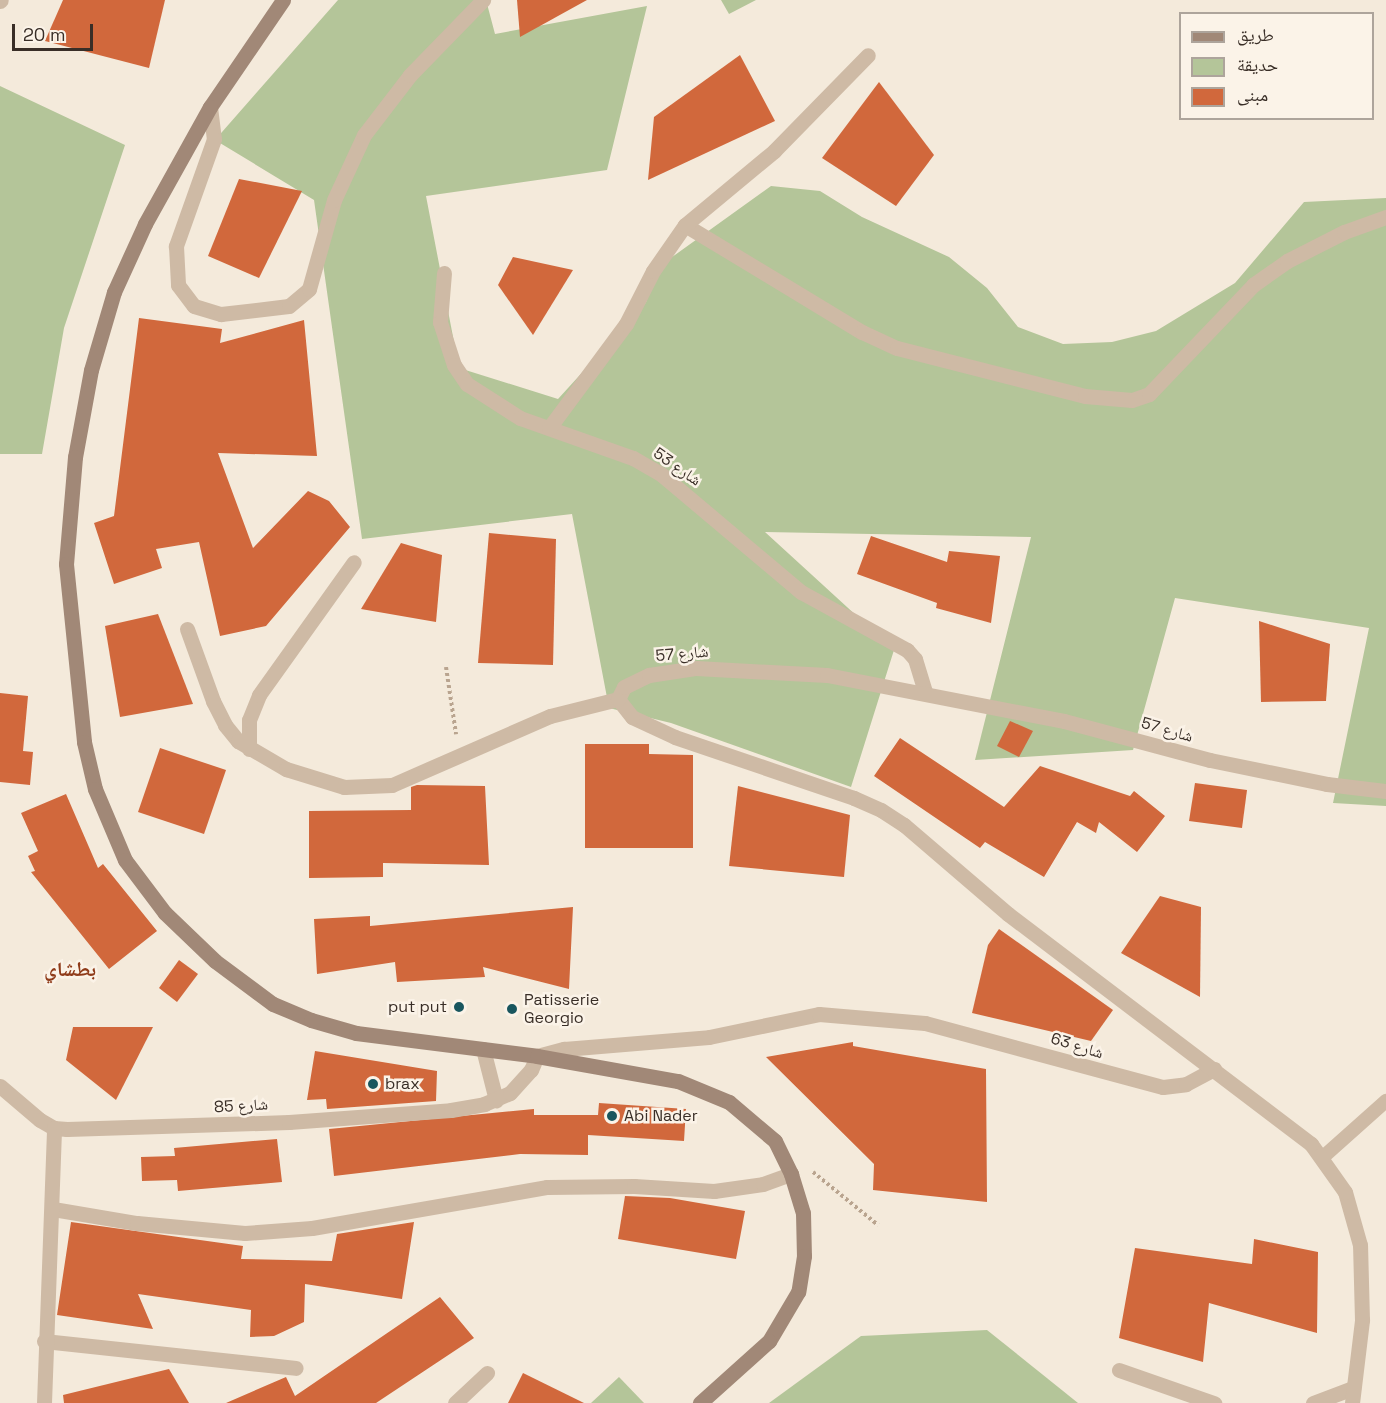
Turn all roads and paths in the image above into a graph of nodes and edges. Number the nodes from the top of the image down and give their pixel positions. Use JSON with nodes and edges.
{"nodes":[{"id":1,"x":284,"y":0,"type":"edge"},
{"id":2,"x":483,"y":0,"type":"edge"},
{"id":3,"x":868,"y":55,"type":"dead end"},
{"id":4,"x":210,"y":106,"type":"junction"},
{"id":5,"x":1386,"y":217,"type":"edge"},
{"id":6,"x":685,"y":225,"type":"junction"},
{"id":7,"x":444,"y":273,"type":"dead end"},
{"id":8,"x":549,"y":428,"type":"junction"},
{"id":9,"x":354,"y":562,"type":"dead end"},
{"id":10,"x":187,"y":629,"type":"dead end"},
{"id":11,"x":446,"y":668,"type":"dead end"},
{"id":12,"x":925,"y":692,"type":"junction"},
{"id":13,"x":618,"y":699,"type":"junction"},
{"id":14,"x":249,"y":749,"type":"junction"},
{"id":15,"x":470,"y":752,"type":"junction"},
{"id":16,"x":1386,"y":791,"type":"edge"},
{"id":17,"x":483,"y":1049,"type":"junction"},
{"id":18,"x":537,"y":1056,"type":"junction"},
{"id":19,"x":1214,"y":1069,"type":"junction"},
{"id":20,"x":0,"y":1086,"type":"edge"},
{"id":21,"x":496,"y":1100,"type":"junction"},
{"id":22,"x":1386,"y":1101,"type":"edge"},
{"id":23,"x":54,"y":1128,"type":"junction"},
{"id":24,"x":1323,"y":1158,"type":"junction"},
{"id":25,"x":809,"y":1169,"type":"dead end"},
{"id":26,"x":791,"y":1174,"type":"junction"},
{"id":27,"x":53,"y":1209,"type":"junction"},
{"id":28,"x":878,"y":1225,"type":"dead end"},
{"id":29,"x":44,"y":1341,"type":"junction"},
{"id":30,"x":296,"y":1368,"type":"dead end"},
{"id":31,"x":1119,"y":1370,"type":"dead end"},
{"id":32,"x":488,"y":1373,"type":"dead end"},
{"id":33,"x":1352,"y":1395,"type":"edge"},
{"id":34,"x":44,"y":1403,"type":"edge"},
{"id":35,"x":454,"y":1403,"type":"edge"},
{"id":36,"x":700,"y":1403,"type":"edge"},
{"id":37,"x":1214,"y":1403,"type":"edge"},
{"id":38,"x":1313,"y":1403,"type":"edge"}],
"edges":[{"from":1,"to":4,"type":"main road"},
{"from":2,"to":4,"type":"street"},
{"from":3,"to":6,"type":"street"},
{"from":4,"to":17,"type":"main road"},
{"from":5,"to":6,"type":"street"},
{"from":6,"to":8,"type":"street"},
{"from":7,"to":8,"type":"street","name":"شارع 53"},
{"from":8,"to":12,"type":"street","name":"شارع 53"},
{"from":9,"to":14,"type":"street"},
{"from":10,"to":14,"type":"street"},
{"from":11,"to":15,"type":"path"},
{"from":12,"to":13,"type":"street","name":"شارع 57"},
{"from":12,"to":16,"type":"street","name":"شارع 57"},
{"from":13,"to":15,"type":"street"},
{"from":13,"to":19,"type":"street"},
{"from":14,"to":15,"type":"street"},
{"from":17,"to":18,"type":"main road"},
{"from":17,"to":21,"type":"street"},
{"from":18,"to":19,"type":"street","name":"شارع 63"},
{"from":18,"to":21,"type":"street"},
{"from":18,"to":26,"type":"main road"},
{"from":19,"to":24,"type":"street"},
{"from":20,"to":23,"type":"street"},
{"from":21,"to":23,"type":"street","name":"شارع 85"},
{"from":22,"to":24,"type":"lane"},
{"from":23,"to":27,"type":"street"},
{"from":24,"to":33,"type":"street"},
{"from":25,"to":28,"type":"path"},
{"from":26,"to":27,"type":"street"},
{"from":26,"to":36,"type":"main road"},
{"from":27,"to":29,"type":"street"},
{"from":29,"to":30,"type":"street"},
{"from":29,"to":34,"type":"street"},
{"from":31,"to":37,"type":"street"},
{"from":32,"to":35,"type":"street"},
{"from":33,"to":38,"type":"street"}]}
